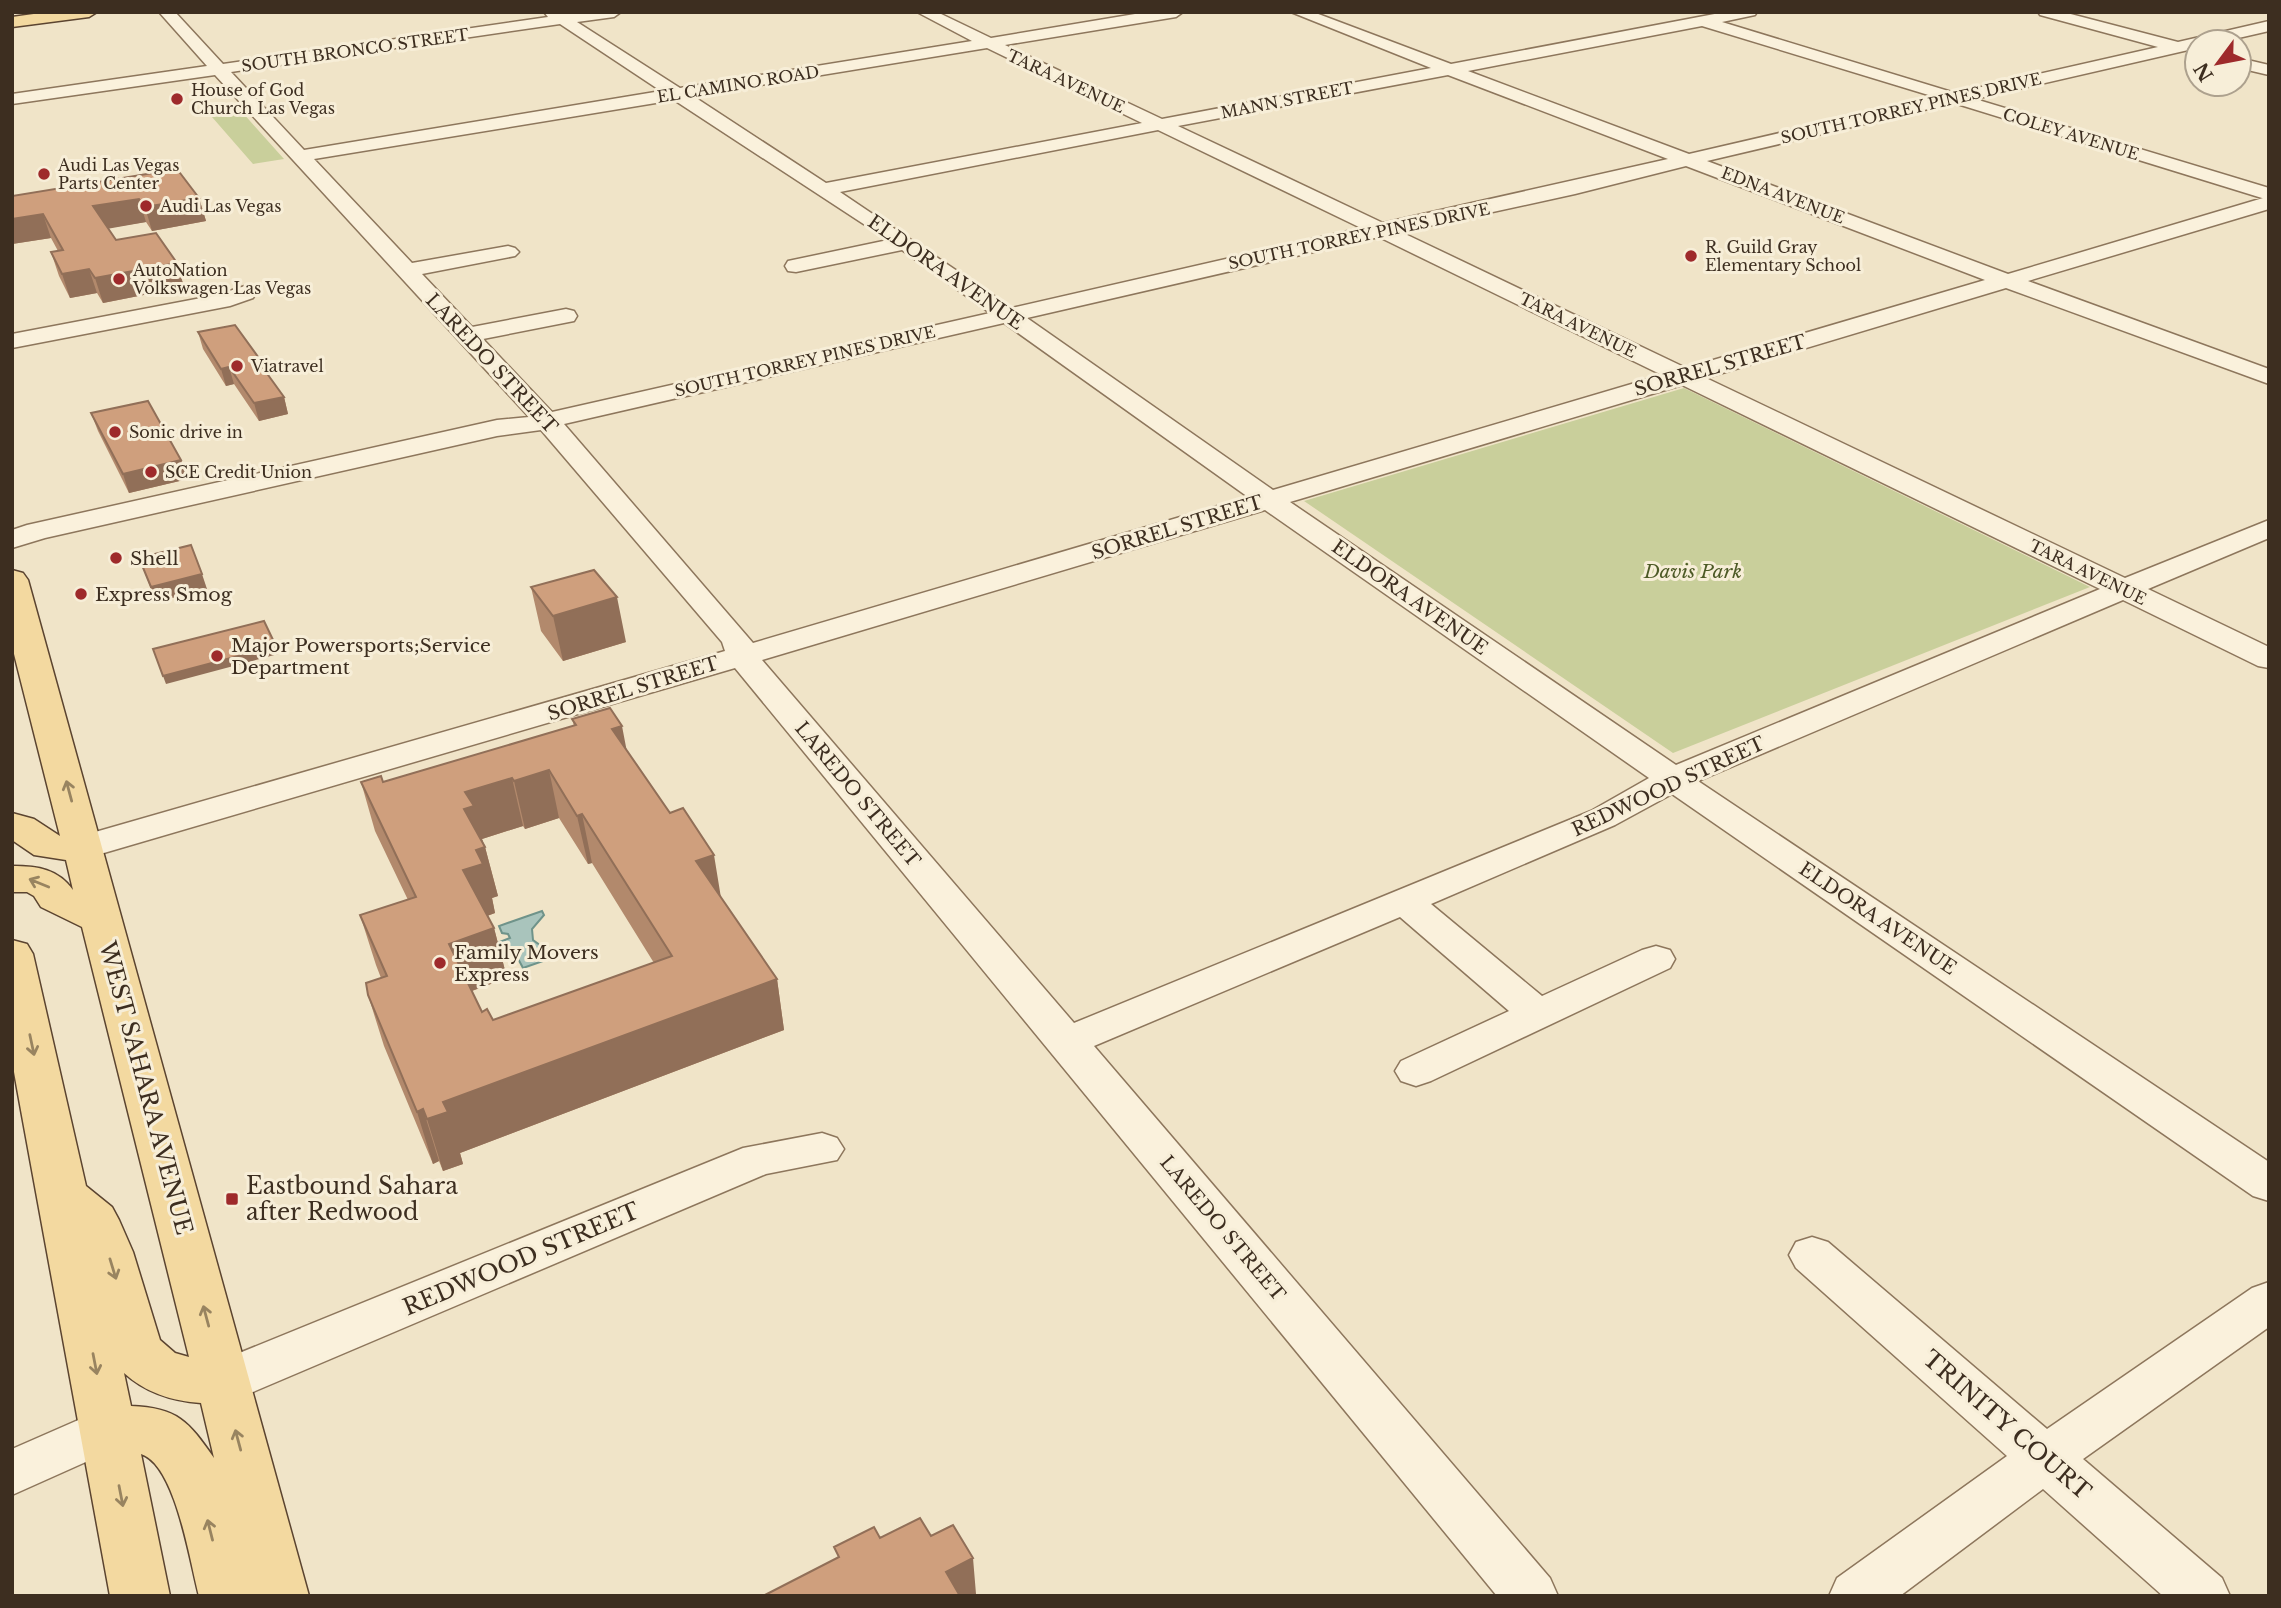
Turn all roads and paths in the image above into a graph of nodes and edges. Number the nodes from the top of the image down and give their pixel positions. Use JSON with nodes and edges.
{"nodes":[{"id":1,"x":41,"y":12,"type":"edge"},
{"id":2,"x":89,"y":12,"type":"edge"},
{"id":3,"x":166,"y":12,"type":"edge"},
{"id":4,"x":614,"y":12,"type":"edge"},
{"id":5,"x":924,"y":12,"type":"edge"},
{"id":6,"x":1177,"y":12,"type":"edge"},
{"id":7,"x":1298,"y":12,"type":"edge"},
{"id":8,"x":1672,"y":12,"type":"edge"},
{"id":9,"x":1750,"y":12,"type":"edge"},
{"id":10,"x":2045,"y":12,"type":"edge"},
{"id":11,"x":12,"y":16,"type":"edge"},
{"id":12,"x":557,"y":16,"type":"edge"},
{"id":13,"x":12,"y":22,"type":"edge"},
{"id":14,"x":1703,"y":22,"type":"junction"},
{"id":15,"x":987,"y":43,"type":"junction"},
{"id":16,"x":2183,"y":43,"type":"edge"},
{"id":17,"x":2183,"y":48,"type":"edge"},
{"id":18,"x":219,"y":69,"type":"junction"},
{"id":19,"x":1451,"y":69,"type":"junction"},
{"id":20,"x":677,"y":93,"type":"junction"},
{"id":21,"x":12,"y":99,"type":"edge"},
{"id":22,"x":1955,"y":99,"type":"junction"},
{"id":23,"x":1159,"y":125,"type":"junction"},
{"id":24,"x":299,"y":156,"type":"junction"},
{"id":25,"x":1690,"y":160,"type":"junction"},
{"id":26,"x":823,"y":189,"type":"junction"},
{"id":27,"x":2269,"y":194,"type":"edge"},
{"id":28,"x":2269,"y":203,"type":"edge"},
{"id":29,"x":1381,"y":230,"type":"junction"},
{"id":30,"x":906,"y":243,"type":"junction"},
{"id":31,"x":508,"y":252,"type":"dead end"},
{"id":32,"x":796,"y":265,"type":"dead end"},
{"id":33,"x":406,"y":271,"type":"junction"},
{"id":34,"x":2007,"y":281,"type":"junction"},
{"id":35,"x":245,"y":293,"type":"dead end"},
{"id":36,"x":1007,"y":315,"type":"junction"},
{"id":37,"x":566,"y":316,"type":"dead end"},
{"id":38,"x":468,"y":335,"type":"junction"},
{"id":39,"x":12,"y":341,"type":"edge"},
{"id":40,"x":1682,"y":376,"type":"junction"},
{"id":41,"x":2269,"y":377,"type":"edge"},
{"id":42,"x":533,"y":424,"type":"junction"},
{"id":43,"x":1268,"y":499,"type":"junction"},
{"id":44,"x":2269,"y":528,"type":"edge"},
{"id":45,"x":12,"y":542,"type":"edge"},
{"id":46,"x":12,"y":580,"type":"edge"},
{"id":47,"x":2124,"y":589,"type":"junction"},
{"id":48,"x":742,"y":656,"type":"junction"},
{"id":49,"x":2269,"y":659,"type":"edge"},
{"id":50,"x":1673,"y":779,"type":"junction"},
{"id":51,"x":12,"y":825,"type":"edge"},
{"id":52,"x":83,"y":847,"type":"junction"},
{"id":53,"x":12,"y":878,"type":"edge"},
{"id":54,"x":1404,"y":901,"type":"junction"},
{"id":55,"x":103,"y":921,"type":"junction"},
{"id":56,"x":12,"y":954,"type":"edge"},
{"id":57,"x":1656,"y":959,"type":"dead end"},
{"id":58,"x":1538,"y":1014,"type":"junction"},
{"id":59,"x":1066,"y":1042,"type":"junction"},
{"id":60,"x":1416,"y":1071,"type":"dead end"},
{"id":61,"x":822,"y":1149,"type":"dead end"},
{"id":62,"x":2269,"y":1184,"type":"edge"},
{"id":63,"x":63,"y":1195,"type":"junction"},
{"id":64,"x":1812,"y":1255,"type":"dead end"},
{"id":65,"x":2269,"y":1301,"type":"edge"},
{"id":66,"x":223,"y":1382,"type":"junction"},
{"id":67,"x":108,"y":1429,"type":"junction"},
{"id":68,"x":2045,"y":1458,"type":"junction"},
{"id":69,"x":12,"y":1473,"type":"edge"},
{"id":70,"x":140,"y":1596,"type":"edge"},
{"id":71,"x":229,"y":1596,"type":"edge"},
{"id":72,"x":279,"y":1596,"type":"edge"},
{"id":73,"x":1531,"y":1596,"type":"edge"},
{"id":74,"x":1856,"y":1596,"type":"edge"},
{"id":75,"x":2203,"y":1596,"type":"edge"}],
"edges":[{"from":1,"to":11,"type":"main road"},
{"from":2,"to":13,"type":"main road"},
{"from":3,"to":18,"type":"street","name":"LAREDO STREET"},
{"from":4,"to":12,"type":"street","name":"SOUTH BRONCO STREET"},
{"from":5,"to":15,"type":"street","name":"TARA AVENUE"},
{"from":6,"to":15,"type":"street","name":"EL CAMINO ROAD"},
{"from":7,"to":19,"type":"street","name":"EDNA AVENUE"},
{"from":8,"to":14,"type":"street","name":"COLEY AVENUE"},
{"from":9,"to":14,"type":"street","name":"MANN STREET"},
{"from":10,"to":16,"type":"street"},
{"from":12,"to":18,"type":"street","name":"SOUTH BRONCO STREET"},
{"from":12,"to":20,"type":"street","name":"ELDORA AVENUE"},
{"from":14,"to":19,"type":"street","name":"MANN STREET"},
{"from":14,"to":22,"type":"street","name":"COLEY AVENUE"},
{"from":15,"to":20,"type":"street","name":"EL CAMINO ROAD"},
{"from":15,"to":23,"type":"street","name":"TARA AVENUE"},
{"from":17,"to":22,"type":"street","name":"SOUTH TORREY PINES DRIVE"},
{"from":18,"to":21,"type":"street","name":"SOUTH BRONCO STREET"},
{"from":18,"to":24,"type":"street","name":"LAREDO STREET"},
{"from":19,"to":23,"type":"street","name":"MANN STREET"},
{"from":19,"to":25,"type":"street","name":"EDNA AVENUE"},
{"from":20,"to":24,"type":"street","name":"EL CAMINO ROAD"},
{"from":20,"to":26,"type":"street","name":"ELDORA AVENUE"},
{"from":22,"to":25,"type":"street","name":"SOUTH TORREY PINES DRIVE"},
{"from":22,"to":27,"type":"street","name":"COLEY AVENUE"},
{"from":23,"to":26,"type":"street","name":"MANN STREET"},
{"from":23,"to":29,"type":"street","name":"TARA AVENUE"},
{"from":24,"to":33,"type":"street","name":"LAREDO STREET"},
{"from":25,"to":29,"type":"street","name":"SOUTH TORREY PINES DRIVE"},
{"from":25,"to":34,"type":"street","name":"EDNA AVENUE"},
{"from":26,"to":30,"type":"street","name":"ELDORA AVENUE"},
{"from":28,"to":34,"type":"street","name":"SORREL STREET"},
{"from":29,"to":36,"type":"street","name":"SOUTH TORREY PINES DRIVE"},
{"from":29,"to":40,"type":"street","name":"TARA AVENUE"},
{"from":30,"to":32,"type":"street"},
{"from":30,"to":36,"type":"street","name":"ELDORA AVENUE"},
{"from":31,"to":33,"type":"street"},
{"from":33,"to":38,"type":"street","name":"LAREDO STREET"},
{"from":34,"to":40,"type":"street","name":"SORREL STREET"},
{"from":34,"to":41,"type":"street","name":"EDNA AVENUE"},
{"from":35,"to":39,"type":"street"},
{"from":36,"to":42,"type":"street","name":"SOUTH TORREY PINES DRIVE"},
{"from":36,"to":43,"type":"street","name":"ELDORA AVENUE"},
{"from":37,"to":38,"type":"street"},
{"from":38,"to":42,"type":"street","name":"LAREDO STREET"},
{"from":40,"to":43,"type":"street","name":"SORREL STREET"},
{"from":40,"to":47,"type":"street","name":"TARA AVENUE"},
{"from":42,"to":45,"type":"street","name":"SOUTH TORREY PINES DRIVE"},
{"from":42,"to":48,"type":"street","name":"LAREDO STREET"},
{"from":43,"to":48,"type":"street","name":"SORREL STREET"},
{"from":43,"to":50,"type":"street","name":"ELDORA AVENUE"},
{"from":44,"to":47,"type":"street","name":"REDWOOD STREET"},
{"from":52,"to":46,"type":"main road","name":"WEST SAHARA AVENUE","one_way":true},
{"from":47,"to":49,"type":"street","name":"TARA AVENUE"},
{"from":47,"to":50,"type":"street","name":"REDWOOD STREET"},
{"from":48,"to":52,"type":"street","name":"SORREL STREET"},
{"from":48,"to":59,"type":"street","name":"LAREDO STREET"},
{"from":50,"to":54,"type":"street","name":"REDWOOD STREET"},
{"from":50,"to":62,"type":"street","name":"ELDORA AVENUE"},
{"from":51,"to":52,"type":"main road"},
{"from":52,"to":55,"type":"main road","name":"WEST SAHARA AVENUE"},
{"from":55,"to":53,"type":"main road","one_way":true},
{"from":54,"to":58,"type":"street"},
{"from":54,"to":59,"type":"street","name":"REDWOOD STREET"},
{"from":66,"to":55,"type":"main road","name":"WEST SAHARA AVENUE","one_way":true},
{"from":56,"to":63,"type":"main road","one_way":true},
{"from":57,"to":58,"type":"street"},
{"from":58,"to":60,"type":"street"},
{"from":59,"to":73,"type":"street","name":"LAREDO STREET"},
{"from":61,"to":66,"type":"street","name":"REDWOOD STREET"},
{"from":63,"to":66,"type":"main road","one_way":true},
{"from":63,"to":67,"type":"main road","one_way":true},
{"from":64,"to":68,"type":"street","name":"TRINITY COURT"},
{"from":65,"to":68,"type":"street"},
{"from":72,"to":66,"type":"main road","name":"WEST SAHARA AVENUE","one_way":true},
{"from":67,"to":69,"type":"street"},
{"from":67,"to":70,"type":"main road","one_way":true},
{"from":71,"to":67,"type":"main road","one_way":true},
{"from":68,"to":74,"type":"street"},
{"from":68,"to":75,"type":"street","name":"TRINITY COURT"}]}
